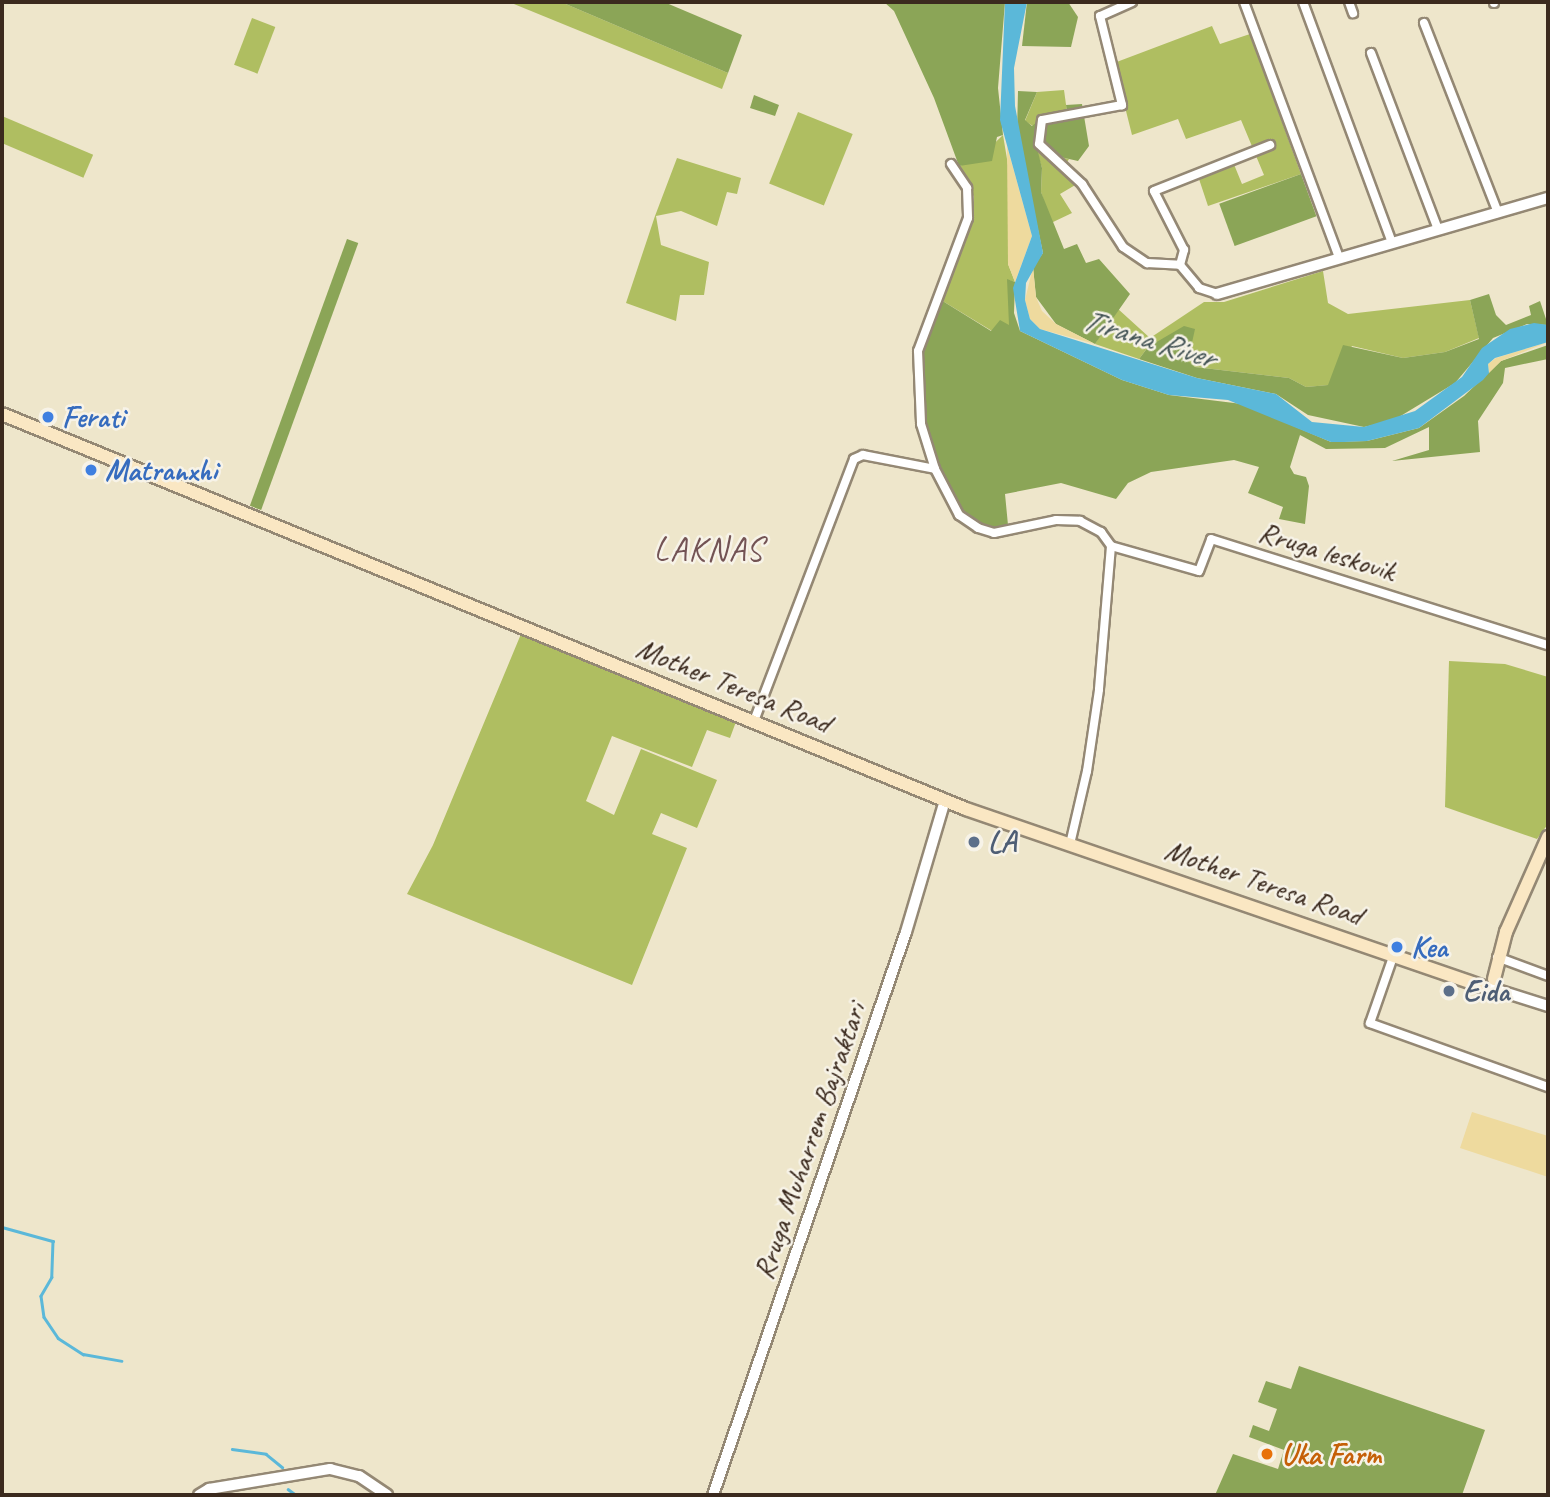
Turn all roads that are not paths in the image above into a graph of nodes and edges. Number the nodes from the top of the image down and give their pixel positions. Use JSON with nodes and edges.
{"nodes":[{"id":1,"x":1132,"y":2,"type":"edge"},
{"id":2,"x":1244,"y":2,"type":"edge"},
{"id":3,"x":1303,"y":2,"type":"edge"},
{"id":4,"x":1349,"y":2,"type":"edge"},
{"id":5,"x":1353,"y":13,"type":"dead end"},
{"id":6,"x":1424,"y":23,"type":"dead end"},
{"id":7,"x":1371,"y":53,"type":"dead end"},
{"id":8,"x":1270,"y":145,"type":"dead end"},
{"id":9,"x":951,"y":164,"type":"dead end"},
{"id":10,"x":1548,"y":198,"type":"edge"},
{"id":11,"x":1498,"y":213,"type":"junction"},
{"id":12,"x":1438,"y":229,"type":"junction"},
{"id":13,"x":1392,"y":243,"type":"junction"},
{"id":14,"x":1339,"y":258,"type":"junction"},
{"id":15,"x":1180,"y":265,"type":"junction"},
{"id":16,"x":1217,"y":294,"type":"joint"},
{"id":17,"x":2,"y":414,"type":"edge"},
{"id":18,"x":934,"y":469,"type":"junction"},
{"id":19,"x":1111,"y":546,"type":"junction"},
{"id":20,"x":1548,"y":645,"type":"edge"},
{"id":21,"x":754,"y":721,"type":"junction"},
{"id":22,"x":945,"y":800,"type":"junction"},
{"id":23,"x":1548,"y":837,"type":"edge"},
{"id":24,"x":1070,"y":844,"type":"junction"},
{"id":25,"x":1394,"y":954,"type":"junction"},
{"id":26,"x":1497,"y":957,"type":"junction"},
{"id":27,"x":1548,"y":976,"type":"edge"},
{"id":28,"x":1489,"y":982,"type":"junction"},
{"id":29,"x":1548,"y":1006,"type":"edge"},
{"id":30,"x":1548,"y":1087,"type":"edge"},
{"id":31,"x":199,"y":1495,"type":"edge"},
{"id":32,"x":387,"y":1495,"type":"edge"},
{"id":33,"x":713,"y":1495,"type":"edge"}],
"edges":[{"from":1,"to":15,"type":"street"},
{"from":2,"to":14,"type":"street"},
{"from":3,"to":13,"type":"street"},
{"from":4,"to":5,"type":"street"},
{"from":6,"to":11,"type":"street"},
{"from":7,"to":12,"type":"street"},
{"from":8,"to":15,"type":"street"},
{"from":9,"to":18,"type":"street"},
{"from":10,"to":11,"type":"street"},
{"from":11,"to":12,"type":"street"},
{"from":12,"to":13,"type":"street"},
{"from":13,"to":14,"type":"street"},
{"from":14,"to":16,"type":"street"},
{"from":15,"to":16,"type":"street"},
{"from":17,"to":21,"type":"main road","name":"Mother Teresa Road"},
{"from":18,"to":19,"type":"street"},
{"from":18,"to":21,"type":"street"},
{"from":19,"to":20,"type":"street","name":"Rruga leskovik"},
{"from":19,"to":24,"type":"street"},
{"from":21,"to":22,"type":"main road","name":"Mother Teresa Road"},
{"from":22,"to":24,"type":"main road","name":"Mother Teresa Road"},
{"from":22,"to":33,"type":"street","name":"Rruga Muharrem Bajraktari"},
{"from":23,"to":26,"type":"main road"},
{"from":24,"to":25,"type":"main road","name":"Mother Teresa Road"},
{"from":25,"to":28,"type":"main road","name":"Mother Teresa Road"},
{"from":25,"to":30,"type":"street"},
{"from":26,"to":27,"type":"street"},
{"from":26,"to":28,"type":"main road"},
{"from":28,"to":29,"type":"street"},
{"from":31,"to":32,"type":"street"}]}
